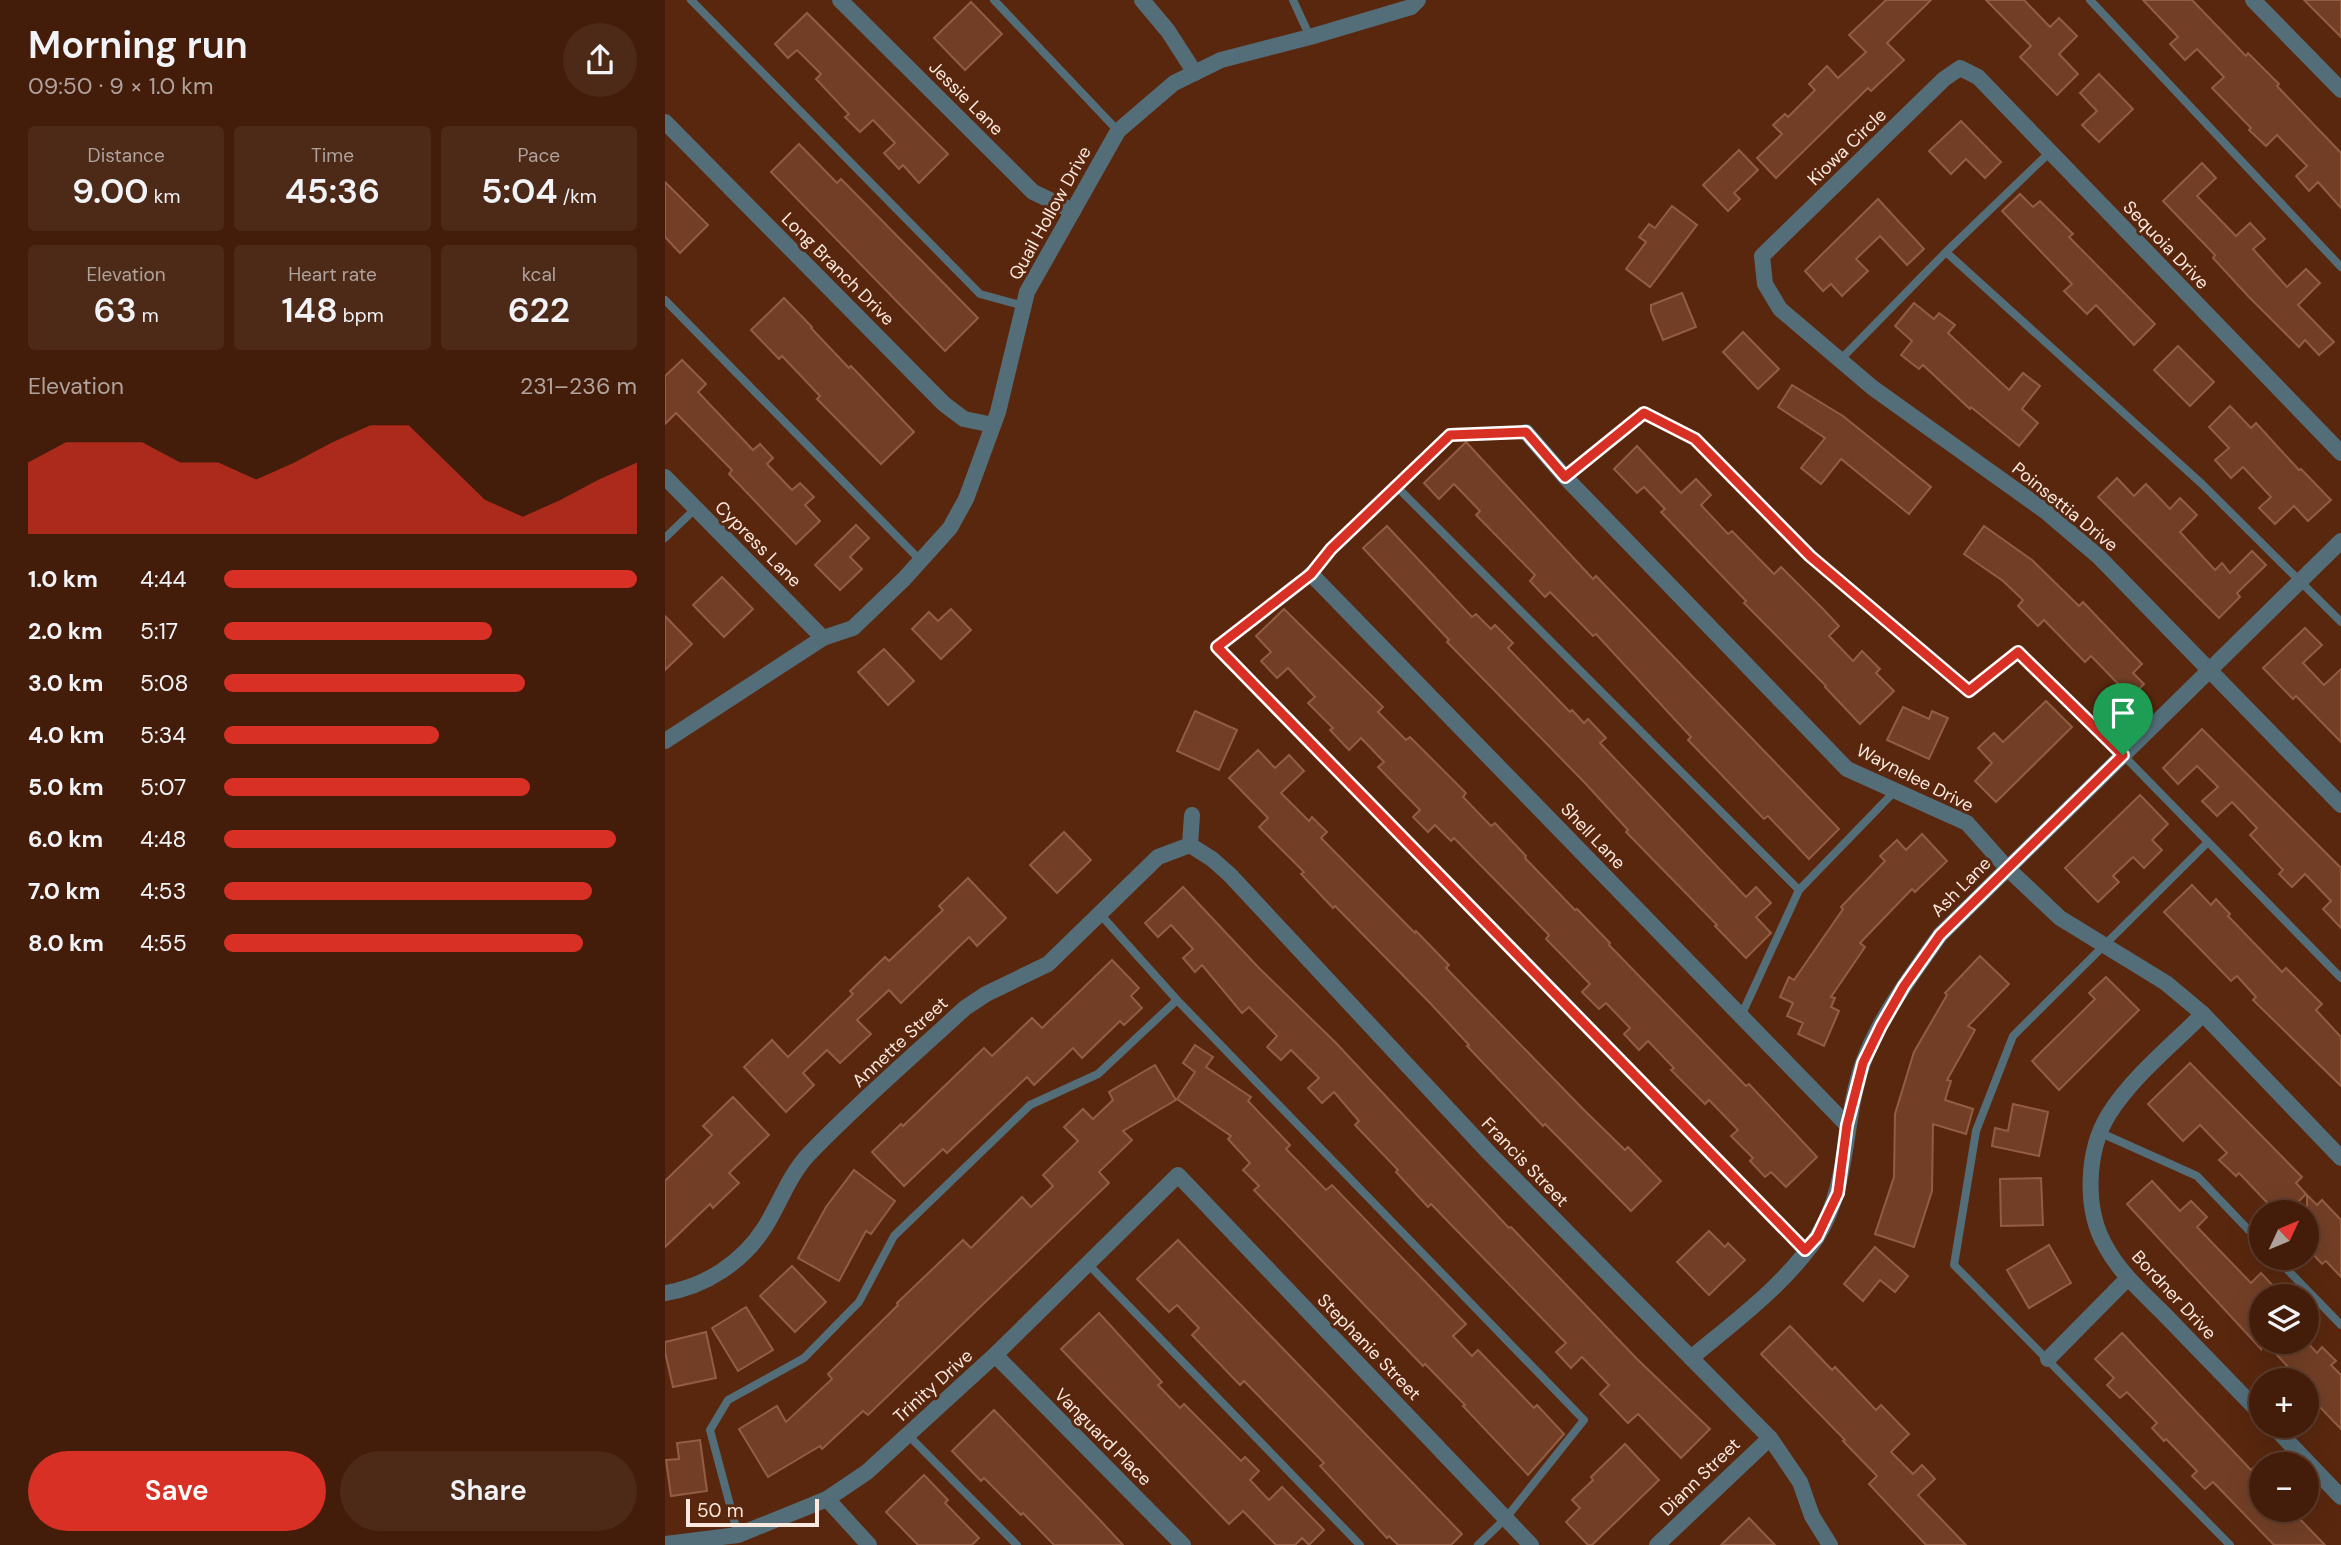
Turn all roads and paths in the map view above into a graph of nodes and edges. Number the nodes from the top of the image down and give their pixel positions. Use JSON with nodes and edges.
{"nodes":[{"id":1,"x":691,"y":0,"type":"edge"},
{"id":2,"x":840,"y":0,"type":"edge"},
{"id":3,"x":993,"y":0,"type":"edge"},
{"id":4,"x":1142,"y":0,"type":"edge"},
{"id":5,"x":1293,"y":0,"type":"edge"},
{"id":6,"x":1418,"y":0,"type":"edge"},
{"id":7,"x":2090,"y":0,"type":"edge"},
{"id":8,"x":2253,"y":0,"type":"edge"},
{"id":9,"x":1310,"y":37,"type":"junction"},
{"id":10,"x":1960,"y":68,"type":"joint"},
{"id":11,"x":1195,"y":73,"type":"junction"},
{"id":12,"x":2341,"y":90,"type":"edge"},
{"id":13,"x":665,"y":122,"type":"edge"},
{"id":14,"x":1118,"y":131,"type":"junction"},
{"id":15,"x":2050,"y":152,"type":"junction"},
{"id":16,"x":1073,"y":211,"type":"junction"},
{"id":17,"x":1946,"y":251,"type":"junction"},
{"id":18,"x":1762,"y":256,"type":"joint"},
{"id":19,"x":2341,"y":267,"type":"edge"},
{"id":20,"x":665,"y":300,"type":"edge"},
{"id":21,"x":1024,"y":306,"type":"junction"},
{"id":22,"x":1839,"y":361,"type":"junction"},
{"id":23,"x":993,"y":425,"type":"junction"},
{"id":24,"x":1526,"y":432,"type":"joint"},
{"id":25,"x":2341,"y":453,"type":"edge"},
{"id":26,"x":665,"y":477,"type":"edge"},
{"id":27,"x":1565,"y":477,"type":"junction"},
{"id":28,"x":1396,"y":486,"type":"junction"},
{"id":29,"x":696,"y":508,"type":"junction"},
{"id":30,"x":665,"y":538,"type":"edge"},
{"id":31,"x":2341,"y":541,"type":"edge"},
{"id":32,"x":920,"y":560,"type":"junction"},
{"id":33,"x":1311,"y":574,"type":"junction"},
{"id":34,"x":2301,"y":581,"type":"junction"},
{"id":35,"x":2341,"y":622,"type":"edge"},
{"id":36,"x":823,"y":638,"type":"junction"},
{"id":37,"x":2210,"y":670,"type":"junction"},
{"id":38,"x":665,"y":741,"type":"edge"},
{"id":39,"x":2123,"y":755,"type":"junction"},
{"id":40,"x":1895,"y":791,"type":"junction"},
{"id":41,"x":2341,"y":805,"type":"edge"},
{"id":42,"x":1192,"y":815,"type":"dead end"},
{"id":43,"x":2208,"y":842,"type":"junction"},
{"id":44,"x":1190,"y":845,"type":"junction"},
{"id":45,"x":2007,"y":868,"type":"junction"},
{"id":46,"x":1799,"y":890,"type":"junction"},
{"id":47,"x":1099,"y":914,"type":"junction"},
{"id":48,"x":2104,"y":944,"type":"junction"},
{"id":49,"x":2341,"y":978,"type":"edge"},
{"id":50,"x":1177,"y":1000,"type":"junction"},
{"id":51,"x":2203,"y":1014,"type":"junction"},
{"id":52,"x":1741,"y":1016,"type":"junction"},
{"id":53,"x":1847,"y":1125,"type":"junction"},
{"id":54,"x":2101,"y":1133,"type":"junction"},
{"id":55,"x":2341,"y":1158,"type":"edge"},
{"id":56,"x":1178,"y":1175,"type":"joint"},
{"id":57,"x":2249,"y":1230,"type":"edge"},
{"id":58,"x":1805,"y":1250,"type":"junction"},
{"id":59,"x":1087,"y":1263,"type":"junction"},
{"id":60,"x":2288,"y":1270,"type":"edge"},
{"id":61,"x":2128,"y":1278,"type":"junction"},
{"id":62,"x":665,"y":1293,"type":"edge"},
{"id":63,"x":2341,"y":1325,"type":"edge"},
{"id":64,"x":995,"y":1355,"type":"junction"},
{"id":65,"x":1691,"y":1359,"type":"junction"},
{"id":66,"x":2048,"y":1359,"type":"junction"},
{"id":67,"x":2249,"y":1402,"type":"edge"},
{"id":68,"x":908,"y":1435,"type":"junction"},
{"id":69,"x":1770,"y":1438,"type":"junction"},
{"id":70,"x":2284,"y":1438,"type":"edge"},
{"id":71,"x":2341,"y":1497,"type":"edge"},
{"id":72,"x":827,"y":1499,"type":"junction"},
{"id":73,"x":1506,"y":1518,"type":"junction"},
{"id":74,"x":738,"y":1535,"type":"junction"},
{"id":75,"x":665,"y":1544,"type":"edge"},
{"id":76,"x":1827,"y":1544,"type":"edge"},
{"id":77,"x":869,"y":1545,"type":"edge"},
{"id":78,"x":1017,"y":1545,"type":"edge"},
{"id":79,"x":1183,"y":1545,"type":"edge"},
{"id":80,"x":1360,"y":1545,"type":"edge"},
{"id":81,"x":1478,"y":1545,"type":"edge"},
{"id":82,"x":1531,"y":1545,"type":"edge"},
{"id":83,"x":1657,"y":1545,"type":"edge"},
{"id":84,"x":2230,"y":1545,"type":"edge"}],
"edges":[{"from":1,"to":21,"type":"lane"},
{"from":2,"to":16,"type":"street","name":"Jessie Lane"},
{"from":3,"to":14,"type":"lane"},
{"from":4,"to":11,"type":"street"},
{"from":5,"to":9,"type":"lane"},
{"from":6,"to":9,"type":"street","name":"Quail Hollow Drive"},
{"from":7,"to":19,"type":"lane"},
{"from":8,"to":12,"type":"street"},
{"from":9,"to":11,"type":"street","name":"Quail Hollow Drive"},
{"from":10,"to":15,"type":"street","name":"Sequoia Drive"},
{"from":10,"to":18,"type":"street","name":"Kiowa Circle"},
{"from":11,"to":14,"type":"street","name":"Quail Hollow Drive"},
{"from":13,"to":23,"type":"street","name":"Long Branch Drive"},
{"from":14,"to":16,"type":"street","name":"Quail Hollow Drive"},
{"from":15,"to":17,"type":"lane"},
{"from":15,"to":25,"type":"street","name":"Sequoia Drive"},
{"from":16,"to":21,"type":"street","name":"Quail Hollow Drive"},
{"from":17,"to":22,"type":"lane"},
{"from":17,"to":34,"type":"lane"},
{"from":18,"to":22,"type":"street","name":"Poinsettia Drive"},
{"from":20,"to":32,"type":"lane"},
{"from":21,"to":23,"type":"street","name":"Quail Hollow Drive"},
{"from":22,"to":37,"type":"street","name":"Poinsettia Drive"},
{"from":23,"to":32,"type":"street","name":"Quail Hollow Drive"},
{"from":24,"to":27,"type":"street","name":"Waynelee Drive"},
{"from":24,"to":28,"type":"lane"},
{"from":26,"to":29,"type":"street","name":"Cypress Lane"},
{"from":27,"to":39,"type":"lane"},
{"from":27,"to":40,"type":"street","name":"Waynelee Drive"},
{"from":28,"to":33,"type":"lane"},
{"from":28,"to":46,"type":"lane"},
{"from":29,"to":30,"type":"lane"},
{"from":29,"to":36,"type":"street","name":"Cypress Lane"},
{"from":31,"to":34,"type":"street","name":"Ash Lane"},
{"from":32,"to":36,"type":"street","name":"Quail Hollow Drive"},
{"from":33,"to":52,"type":"street","name":"Shell Lane"},
{"from":33,"to":58,"type":"lane"},
{"from":34,"to":35,"type":"lane"},
{"from":34,"to":37,"type":"street","name":"Ash Lane"},
{"from":36,"to":38,"type":"street","name":"Quail Hollow Drive"},
{"from":37,"to":39,"type":"street","name":"Ash Lane"},
{"from":37,"to":41,"type":"street","name":"Poinsettia Drive"},
{"from":39,"to":43,"type":"lane"},
{"from":39,"to":45,"type":"street","name":"Ash Lane"},
{"from":40,"to":45,"type":"street","name":"Waynelee Drive"},
{"from":40,"to":46,"type":"lane"},
{"from":42,"to":44,"type":"street"},
{"from":43,"to":48,"type":"lane"},
{"from":43,"to":49,"type":"lane"},
{"from":44,"to":47,"type":"street","name":"Annette Street"},
{"from":44,"to":65,"type":"street","name":"Francis Street"},
{"from":45,"to":48,"type":"street","name":"Waynelee Drive"},
{"from":45,"to":53,"type":"street","name":"Ash Lane"},
{"from":46,"to":52,"type":"lane"},
{"from":47,"to":50,"type":"lane"},
{"from":47,"to":62,"type":"street","name":"Annette Street"},
{"from":48,"to":51,"type":"street","name":"Waynelee Drive"},
{"from":48,"to":66,"type":"lane"},
{"from":50,"to":73,"type":"lane"},
{"from":50,"to":74,"type":"lane"},
{"from":51,"to":54,"type":"street","name":"Bordner Drive"},
{"from":51,"to":55,"type":"street","name":"Waynelee Drive"},
{"from":52,"to":53,"type":"street","name":"Shell Lane"},
{"from":53,"to":58,"type":"street","name":"Ash Lane"},
{"from":54,"to":57,"type":"lane"},
{"from":54,"to":61,"type":"street","name":"Bordner Drive"},
{"from":56,"to":59,"type":"street","name":"Trinity Drive"},
{"from":56,"to":73,"type":"street","name":"Stephanie Street"},
{"from":58,"to":65,"type":"street","name":"Ash Lane"},
{"from":59,"to":64,"type":"street","name":"Trinity Drive"},
{"from":59,"to":80,"type":"lane"},
{"from":60,"to":63,"type":"lane"},
{"from":61,"to":66,"type":"street"},
{"from":61,"to":67,"type":"street","name":"Bordner Drive"},
{"from":64,"to":68,"type":"street","name":"Trinity Drive"},
{"from":64,"to":79,"type":"street","name":"Vanguard Place"},
{"from":65,"to":69,"type":"street","name":"Francis Street"},
{"from":66,"to":84,"type":"lane"},
{"from":68,"to":72,"type":"street","name":"Trinity Drive"},
{"from":68,"to":78,"type":"lane"},
{"from":69,"to":76,"type":"street","name":"Francis Street"},
{"from":69,"to":83,"type":"street","name":"Diann Street"},
{"from":70,"to":71,"type":"street"},
{"from":72,"to":74,"type":"street","name":"Trinity Drive"},
{"from":72,"to":77,"type":"street"},
{"from":73,"to":81,"type":"lane"},
{"from":73,"to":82,"type":"street","name":"Stephanie Street"},
{"from":74,"to":75,"type":"street","name":"Trinity Drive"}]}
